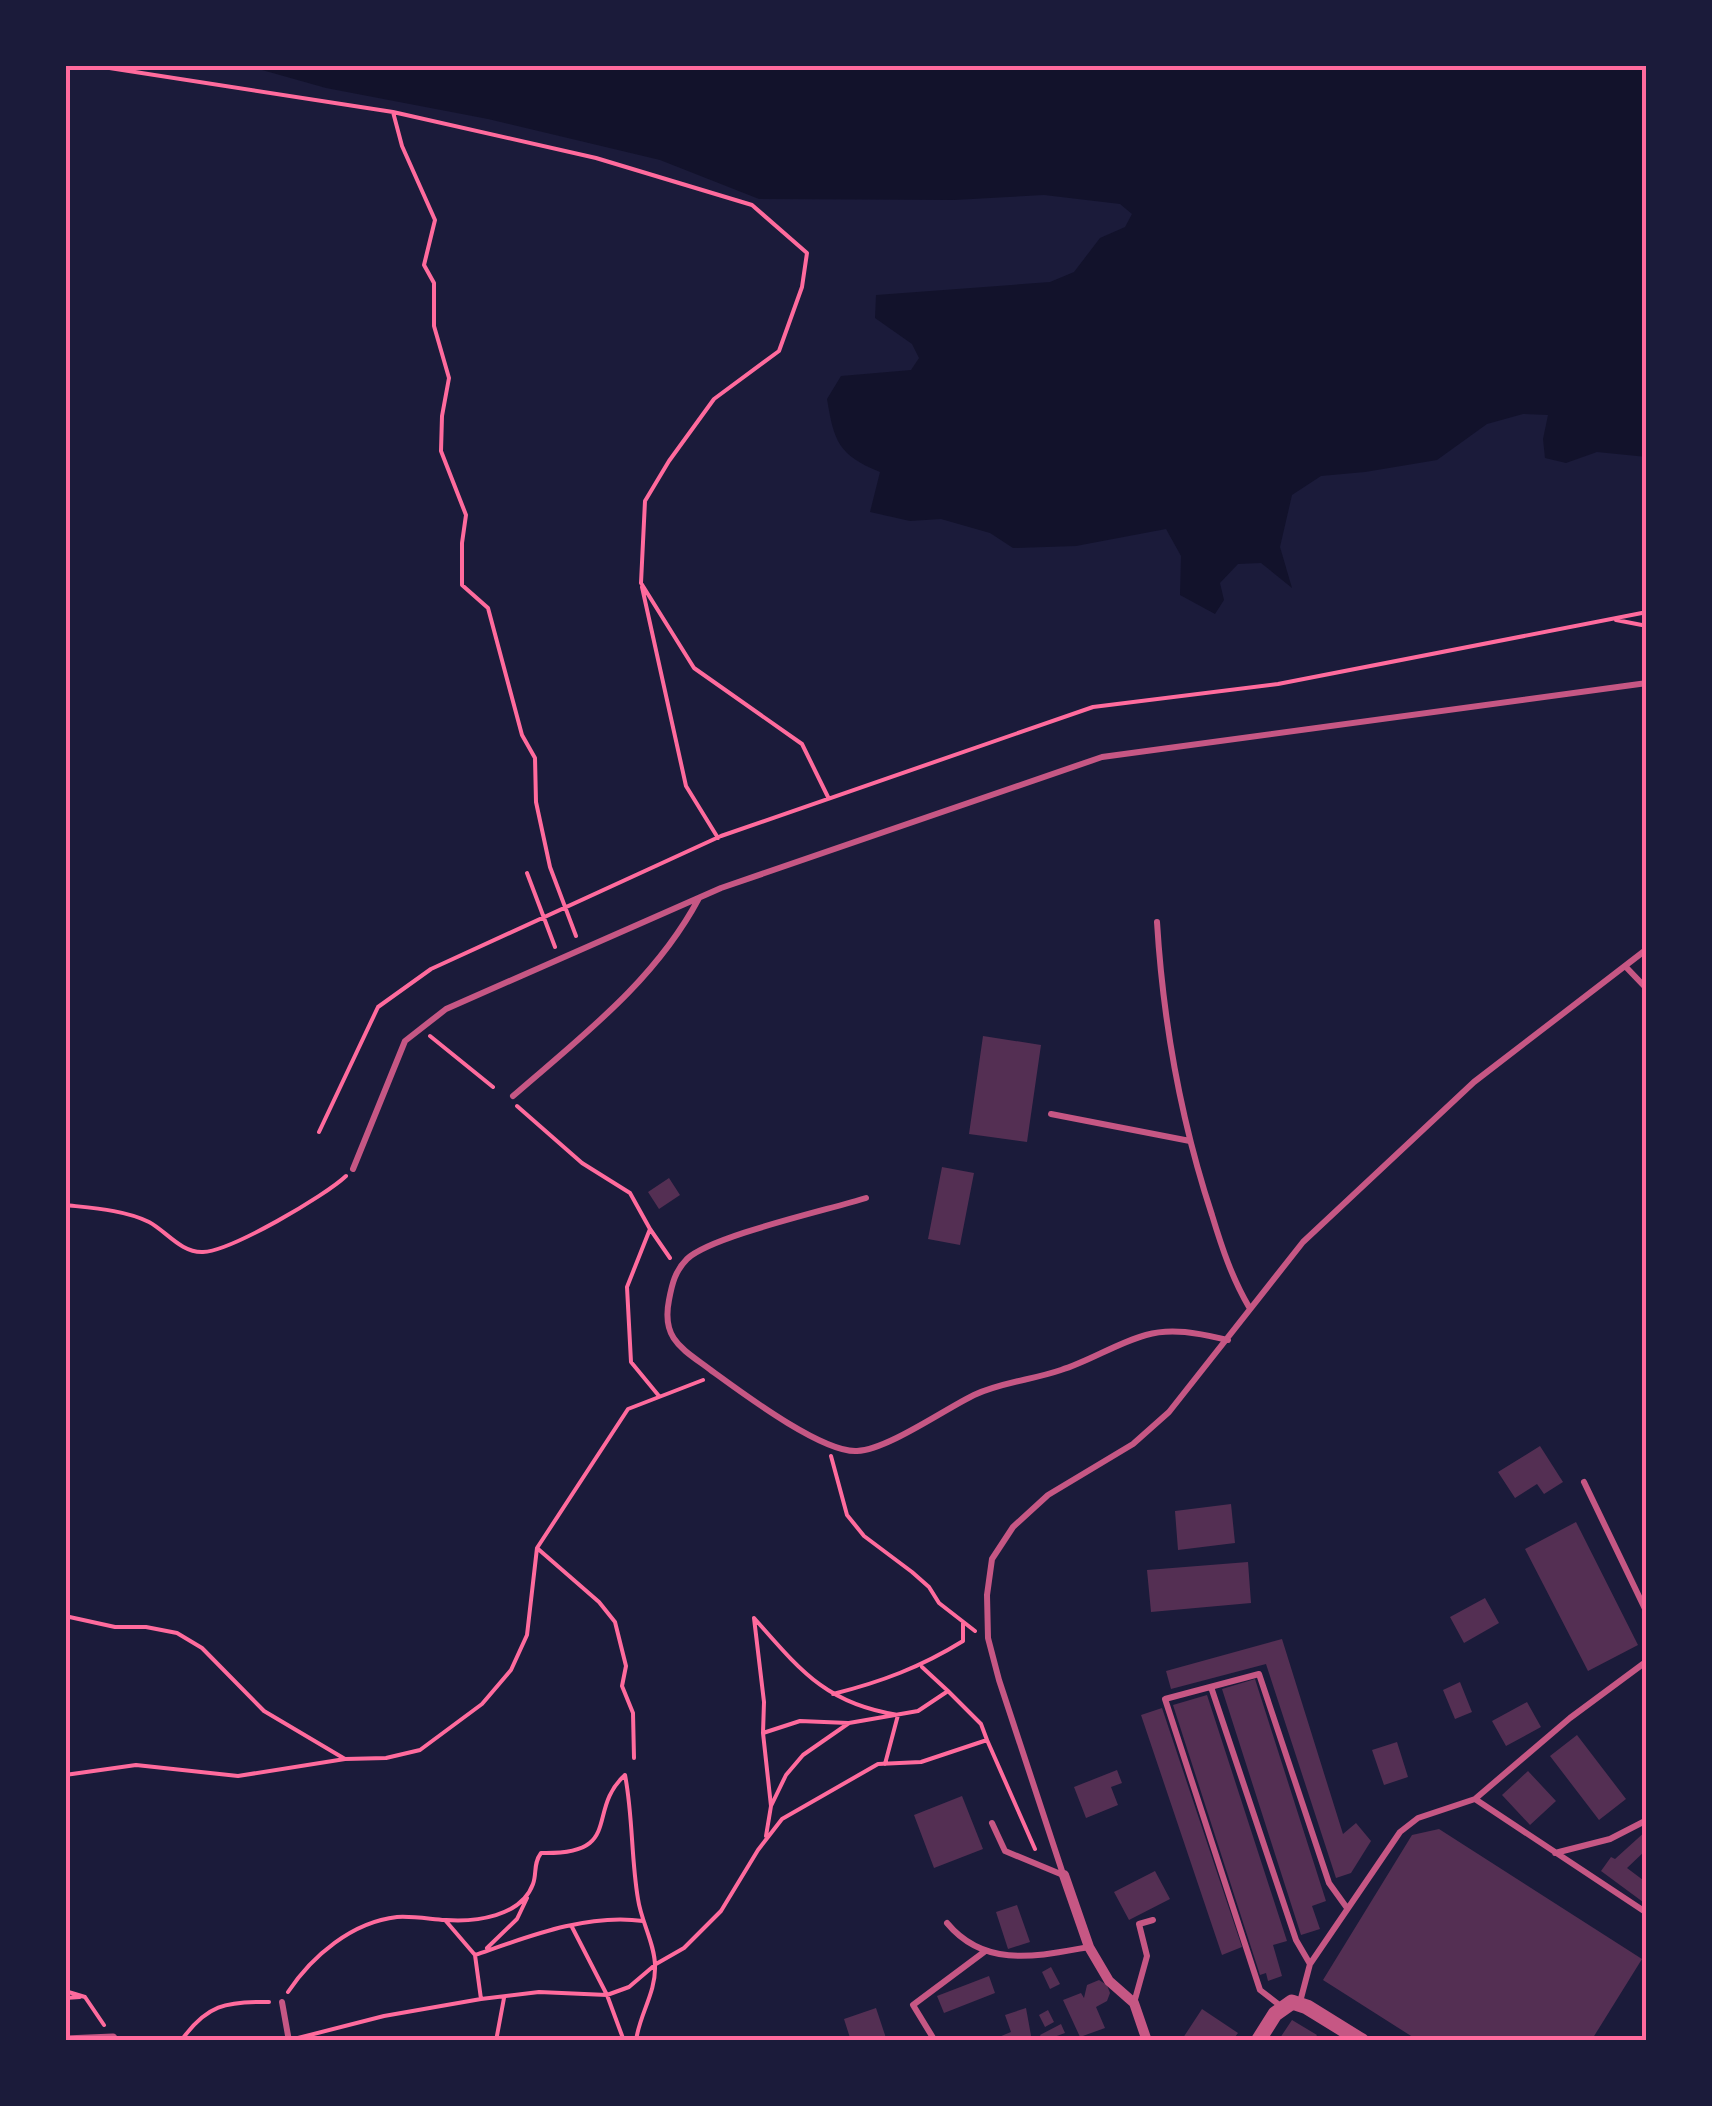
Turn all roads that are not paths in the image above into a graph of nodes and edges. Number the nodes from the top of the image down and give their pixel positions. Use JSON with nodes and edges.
{"nodes":[{"id":1,"x":1647,"y":683,"type":"edge"},
{"id":2,"x":700,"y":897,"type":"junction"},
{"id":3,"x":1157,"y":922,"type":"dead end"},
{"id":4,"x":1647,"y":949,"type":"edge"},
{"id":5,"x":1626,"y":966,"type":"junction"},
{"id":6,"x":1647,"y":989,"type":"edge"},
{"id":7,"x":513,"y":1100,"type":"road end"},
{"id":8,"x":1051,"y":1114,"type":"dead end"},
{"id":9,"x":1190,"y":1141,"type":"junction"},
{"id":10,"x":353,"y":1169,"type":"road end"},
{"id":11,"x":866,"y":1198,"type":"dead end"},
{"id":12,"x":1250,"y":1307,"type":"junction"},
{"id":13,"x":1228,"y":1340,"type":"junction"},
{"id":14,"x":1584,"y":1482,"type":"dead end"},
{"id":15,"x":1647,"y":1613,"type":"edge"},
{"id":16,"x":1647,"y":1662,"type":"edge"},
{"id":17,"x":1211,"y":1687,"type":"junction"},
{"id":18,"x":1475,"y":1799,"type":"junction"},
{"id":19,"x":1647,"y":1820,"type":"edge"},
{"id":20,"x":992,"y":1823,"type":"dead end"},
{"id":21,"x":1554,"y":1853,"type":"junction"},
{"id":22,"x":1064,"y":1876,"type":"junction"},
{"id":23,"x":1346,"y":1908,"type":"junction"},
{"id":24,"x":1647,"y":1913,"type":"edge"},
{"id":25,"x":1153,"y":1920,"type":"dead end"},
{"id":26,"x":947,"y":1924,"type":"dead end"},
{"id":27,"x":1089,"y":1947,"type":"junction"},
{"id":28,"x":984,"y":1952,"type":"junction"},
{"id":29,"x":1310,"y":1964,"type":"junction"},
{"id":30,"x":282,"y":2002,"type":"road end"},
{"id":31,"x":1134,"y":2003,"type":"junction"},
{"id":32,"x":1300,"y":2003,"type":"junction"},
{"id":33,"x":1282,"y":2006,"type":"junction"},
{"id":34,"x":113,"y":2038,"type":"road end"},
{"id":35,"x":65,"y":2040,"type":"edge"},
{"id":36,"x":291,"y":2041,"type":"edge"},
{"id":37,"x":935,"y":2041,"type":"edge"},
{"id":38,"x":1147,"y":2041,"type":"edge"},
{"id":39,"x":1258,"y":2041,"type":"edge"},
{"id":40,"x":1362,"y":2041,"type":"edge"}],
"edges":[{"from":1,"to":2,"type":"lane"},
{"from":2,"to":7,"type":"lane"},
{"from":2,"to":10,"type":"lane"},
{"from":3,"to":9,"type":"lane"},
{"from":4,"to":5,"type":"lane"},
{"from":5,"to":6,"type":"lane"},
{"from":5,"to":12,"type":"lane"},
{"from":8,"to":9,"type":"lane"},
{"from":9,"to":12,"type":"lane"},
{"from":11,"to":13,"type":"lane"},
{"from":12,"to":13,"type":"lane"},
{"from":13,"to":22,"type":"lane"},
{"from":14,"to":15,"type":"lane"},
{"from":16,"to":18,"type":"lane"},
{"from":17,"to":23,"type":"lane"},
{"from":17,"to":29,"type":"lane"},
{"from":17,"to":33,"type":"lane"},
{"from":18,"to":21,"type":"lane"},
{"from":18,"to":23,"type":"lane"},
{"from":19,"to":21,"type":"lane"},
{"from":20,"to":22,"type":"lane"},
{"from":21,"to":24,"type":"lane"},
{"from":22,"to":27,"type":"street"},
{"from":23,"to":29,"type":"lane"},
{"from":25,"to":31,"type":"lane"},
{"from":26,"to":28,"type":"lane"},
{"from":27,"to":28,"type":"lane"},
{"from":27,"to":31,"type":"street"},
{"from":28,"to":37,"type":"lane"},
{"from":29,"to":32,"type":"lane"},
{"from":30,"to":36,"type":"lane"},
{"from":31,"to":38,"type":"street"},
{"from":32,"to":33,"type":"street"},
{"from":32,"to":40,"type":"street"},
{"from":33,"to":39,"type":"street"},
{"from":34,"to":35,"type":"street"}]}
